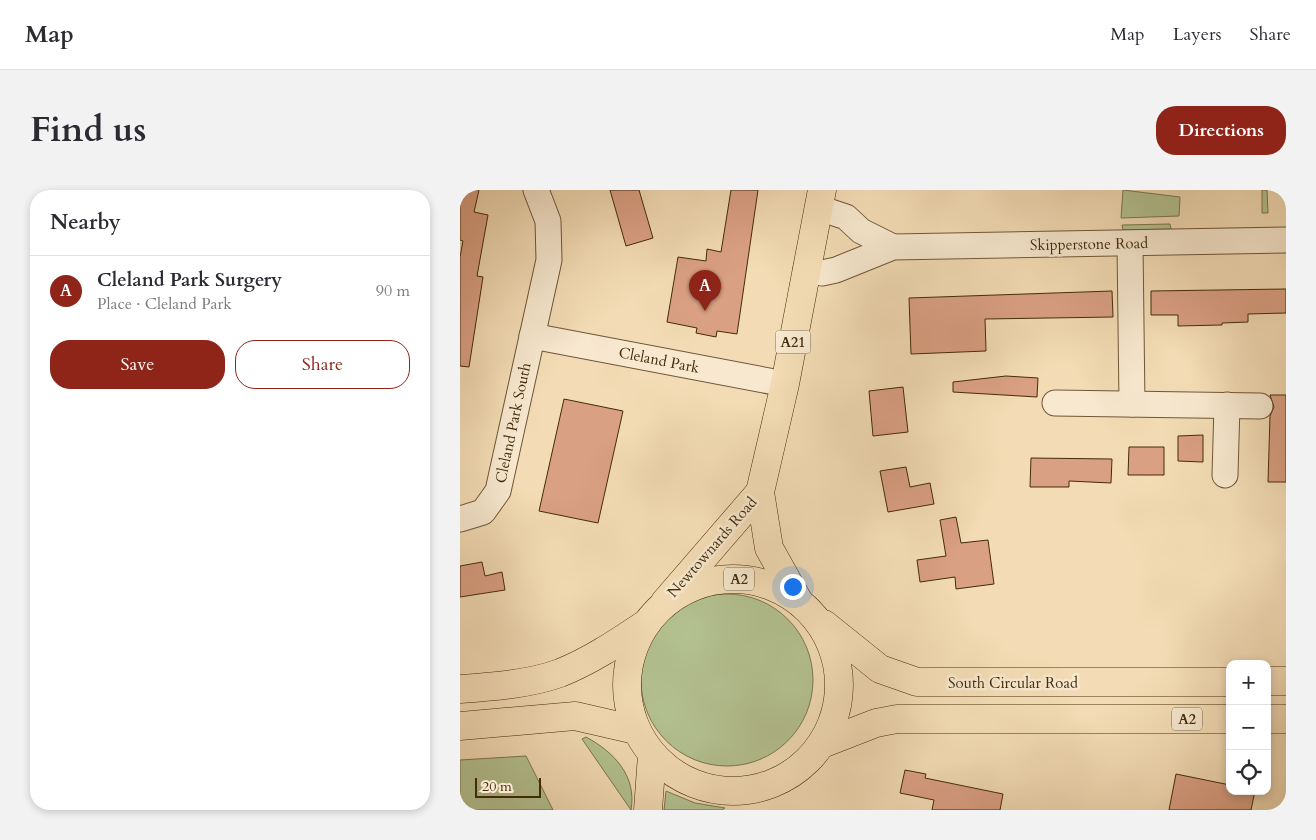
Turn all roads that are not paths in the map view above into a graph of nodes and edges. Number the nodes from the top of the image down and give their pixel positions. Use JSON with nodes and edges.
{"nodes":[{"id":1,"x":536,"y":190,"type":"edge"},
{"id":2,"x":821,"y":199,"type":"edge"},
{"id":3,"x":1286,"y":240,"type":"edge"},
{"id":4,"x":1130,"y":244,"type":"junction"},
{"id":5,"x":893,"y":247,"type":"junction"},
{"id":6,"x":806,"y":269,"type":"junction"},
{"id":7,"x":532,"y":336,"type":"junction"},
{"id":8,"x":785,"y":384,"type":"junction"},
{"id":9,"x":1055,"y":403,"type":"dead end"},
{"id":10,"x":1132,"y":404,"type":"junction"},
{"id":11,"x":1227,"y":405,"type":"junction"},
{"id":12,"x":1260,"y":406,"type":"dead end"},
{"id":13,"x":1226,"y":475,"type":"dead end"},
{"id":14,"x":760,"y":492,"type":"junction"},
{"id":15,"x":460,"y":519,"type":"edge"},
{"id":16,"x":665,"y":602,"type":"junction"},
{"id":17,"x":808,"y":609,"type":"junction"},
{"id":18,"x":644,"y":625,"type":"junction"},
{"id":19,"x":1271,"y":681,"type":"edge"},
{"id":20,"x":1286,"y":681,"type":"edge"},
{"id":21,"x":1226,"y":682,"type":"edge"},
{"id":22,"x":460,"y":689,"type":"edge"},
{"id":23,"x":1226,"y":719,"type":"edge"},
{"id":24,"x":1271,"y":719,"type":"edge"},
{"id":25,"x":1286,"y":719,"type":"edge"},
{"id":26,"x":460,"y":726,"type":"edge"},
{"id":27,"x":636,"y":730,"type":"junction"},
{"id":28,"x":822,"y":744,"type":"junction"},
{"id":29,"x":652,"y":754,"type":"junction"},
{"id":30,"x":781,"y":780,"type":"junction"},
{"id":31,"x":648,"y":810,"type":"edge"},
{"id":32,"x":749,"y":810,"type":"edge"}],
"edges":[{"from":1,"to":7,"type":"street","name":"Cleland Park South"},
{"from":2,"to":5,"type":"street","name":"Skipperstone Road"},
{"from":2,"to":6,"type":"main road","name":"Newtownards Road","number":"A21"},
{"from":3,"to":4,"type":"street","name":"Skipperstone Road"},
{"from":4,"to":5,"type":"street","name":"Skipperstone Road"},
{"from":4,"to":10,"type":"street"},
{"from":5,"to":6,"type":"street","name":"Skipperstone Road"},
{"from":6,"to":8,"type":"main road","name":"Newtownards Road","number":"A21"},
{"from":7,"to":8,"type":"street","name":"Cleland Park"},
{"from":7,"to":15,"type":"street","name":"Cleland Park South"},
{"from":8,"to":14,"type":"main road","name":"Newtownards Road","number":"A21"},
{"from":9,"to":10,"type":"street"},
{"from":10,"to":11,"type":"street"},
{"from":11,"to":12,"type":"street"},
{"from":11,"to":13,"type":"street"},
{"from":14,"to":16,"type":"main road","name":"Newtownards Road","number":"A21"},
{"from":14,"to":17,"type":"main road","name":"Newtownards Road","number":"A21"},
{"from":16,"to":17,"type":"main road","number":"A2"},
{"from":16,"to":18,"type":"main road","number":"A2"},
{"from":17,"to":21,"type":"main road","name":"South Circular Road","number":"A2"},
{"from":17,"to":28,"type":"main road","number":"A2"},
{"from":18,"to":22,"type":"main road","number":"A2"},
{"from":18,"to":27,"type":"main road","number":"A2"},
{"from":19,"to":20,"type":"main road"},
{"from":23,"to":28,"type":"main road","number":"A2"},
{"from":24,"to":25,"type":"main road"},
{"from":26,"to":27,"type":"main road"},
{"from":27,"to":29,"type":"main road","number":"A2"},
{"from":28,"to":30,"type":"main road","number":"A2"},
{"from":29,"to":30,"type":"main road","number":"A2"},
{"from":29,"to":31,"type":"main road"},
{"from":30,"to":32,"type":"main road"}]}
